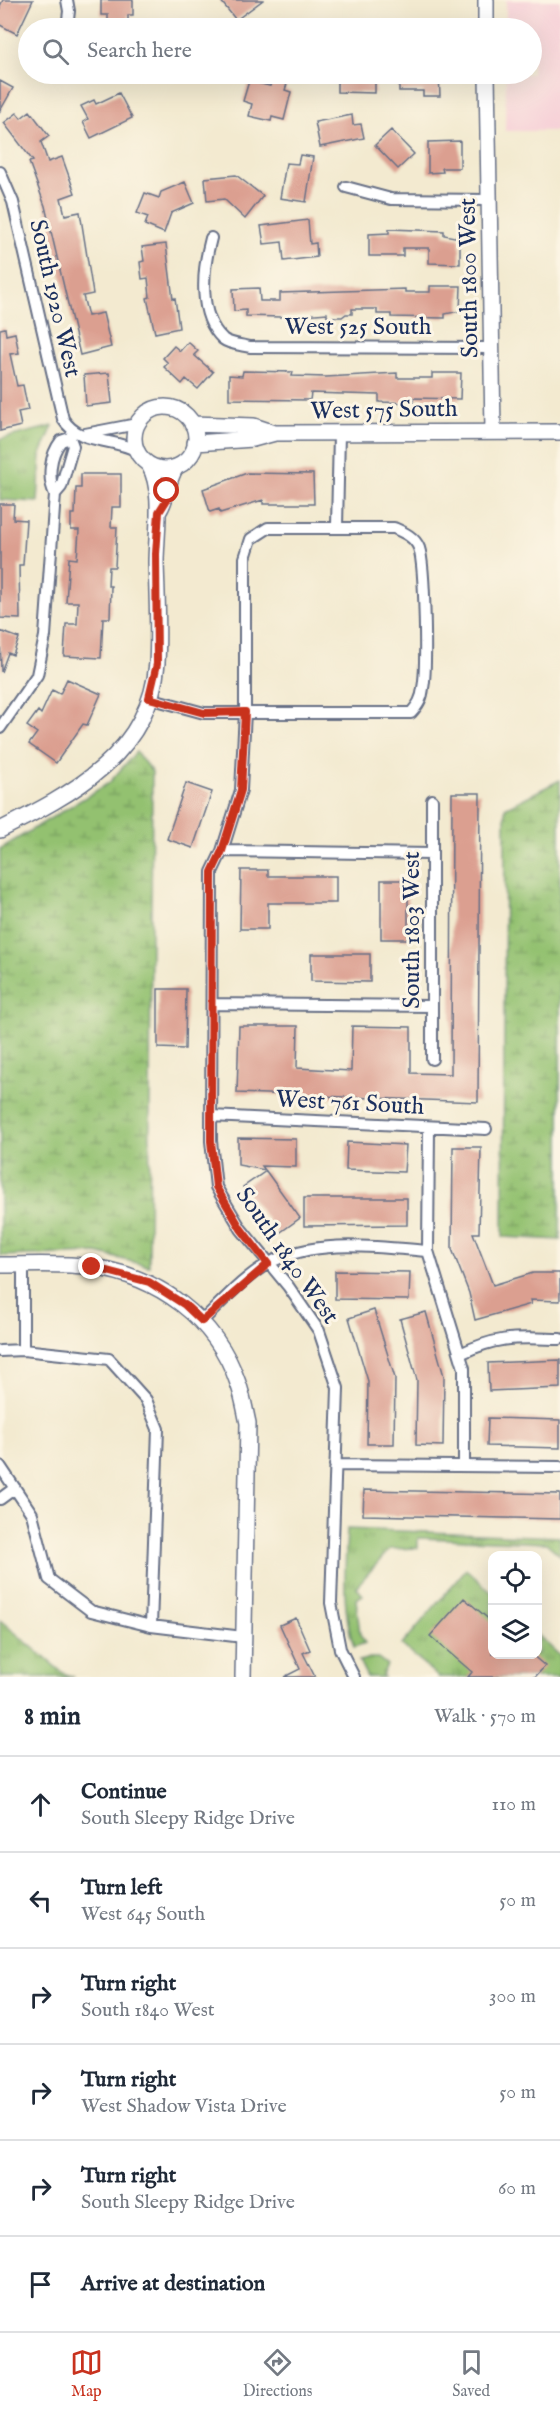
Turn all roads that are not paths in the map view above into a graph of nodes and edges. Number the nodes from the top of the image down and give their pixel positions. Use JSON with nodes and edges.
{"nodes":[{"id":1,"x":67,"y":0,"type":"edge"},
{"id":2,"x":486,"y":0,"type":"edge"},
{"id":3,"x":68,"y":18,"type":"edge"},
{"id":4,"x":486,"y":18,"type":"edge"},
{"id":5,"x":487,"y":84,"type":"edge"},
{"id":6,"x":0,"y":172,"type":"edge"},
{"id":7,"x":346,"y":187,"type":"dead end"},
{"id":8,"x":488,"y":200,"type":"junction"},
{"id":9,"x":211,"y":238,"type":"dead end"},
{"id":10,"x":492,"y":348,"type":"junction"},
{"id":11,"x":136,"y":424,"type":"junction"},
{"id":12,"x":192,"y":424,"type":"junction"},
{"id":13,"x":493,"y":430,"type":"junction"},
{"id":14,"x":560,"y":432,"type":"edge"},
{"id":15,"x":275,"y":433,"type":"junction"},
{"id":16,"x":339,"y":433,"type":"junction"},
{"id":17,"x":76,"y":435,"type":"junction"},
{"id":18,"x":195,"y":443,"type":"junction"},
{"id":19,"x":136,"y":451,"type":"junction"},
{"id":20,"x":149,"y":465,"type":"junction"},
{"id":21,"x":176,"y":467,"type":"junction"},
{"id":22,"x":159,"y":512,"type":"junction"},
{"id":23,"x":337,"y":527,"type":"junction"},
{"id":24,"x":149,"y":698,"type":"junction"},
{"id":25,"x":245,"y":712,"type":"junction"},
{"id":26,"x":0,"y":728,"type":"edge"},
{"id":27,"x":432,"y":800,"type":"dead end"},
{"id":28,"x":0,"y":830,"type":"edge"},
{"id":29,"x":222,"y":851,"type":"junction"},
{"id":30,"x":432,"y":854,"type":"junction"},
{"id":31,"x":212,"y":1004,"type":"junction"},
{"id":32,"x":432,"y":1006,"type":"junction"},
{"id":33,"x":432,"y":1059,"type":"dead end"},
{"id":34,"x":211,"y":1116,"type":"junction"},
{"id":35,"x":429,"y":1128,"type":"junction"},
{"id":36,"x":486,"y":1129,"type":"dead end"},
{"id":37,"x":428,"y":1251,"type":"junction"},
{"id":38,"x":0,"y":1264,"type":"edge"},
{"id":39,"x":268,"y":1264,"type":"junction"},
{"id":40,"x":23,"y":1265,"type":"junction"},
{"id":41,"x":202,"y":1321,"type":"junction"},
{"id":42,"x":560,"y":1339,"type":"edge"},
{"id":43,"x":23,"y":1350,"type":"junction"},
{"id":44,"x":0,"y":1351,"type":"edge"},
{"id":45,"x":460,"y":1354,"type":"junction"},
{"id":46,"x":335,"y":1465,"type":"junction"},
{"id":47,"x":0,"y":1466,"type":"edge"},
{"id":48,"x":464,"y":1466,"type":"junction"},
{"id":49,"x":560,"y":1467,"type":"edge"},
{"id":50,"x":15,"y":1488,"type":"junction"},
{"id":51,"x":0,"y":1499,"type":"edge"},
{"id":52,"x":151,"y":1626,"type":"junction"},
{"id":53,"x":243,"y":1637,"type":"junction"},
{"id":54,"x":243,"y":1677,"type":"edge"},
{"id":55,"x":354,"y":1677,"type":"edge"}],
"edges":[{"from":1,"to":3,"type":"street"},
{"from":2,"to":4,"type":"street"},
{"from":5,"to":8,"type":"street","name":"South 1800 West"},
{"from":6,"to":17,"type":"street","name":"South 1920 West"},
{"from":7,"to":8,"type":"street"},
{"from":8,"to":10,"type":"street","name":"South 1800 West"},
{"from":9,"to":10,"type":"street","name":"West 525 South"},
{"from":10,"to":13,"type":"street","name":"South 1800 West"},
{"from":11,"to":12,"type":"street"},
{"from":11,"to":17,"type":"street"},
{"from":11,"to":19,"type":"street"},
{"from":12,"to":15,"type":"street","name":"West 575 South"},
{"from":12,"to":18,"type":"street"},
{"from":13,"to":14,"type":"street","name":"West 575 South"},
{"from":13,"to":16,"type":"street","name":"West 575 South"},
{"from":15,"to":16,"type":"street","name":"West 575 South"},
{"from":15,"to":18,"type":"street","name":"West 575 South"},
{"from":16,"to":23,"type":"street"},
{"from":17,"to":19,"type":"street"},
{"from":17,"to":26,"type":"street"},
{"from":18,"to":21,"type":"street"},
{"from":19,"to":20,"type":"street"},
{"from":20,"to":21,"type":"street"},
{"from":20,"to":22,"type":"street"},
{"from":21,"to":22,"type":"street"},
{"from":22,"to":24,"type":"street"},
{"from":23,"to":25,"type":"street","name":"South 1840 West"},
{"from":23,"to":25,"type":"street"},
{"from":24,"to":25,"type":"street"},
{"from":24,"to":28,"type":"street"},
{"from":25,"to":29,"type":"street","name":"South 1840 West"},
{"from":27,"to":30,"type":"street","name":"South 1803 West"},
{"from":29,"to":30,"type":"street"},
{"from":29,"to":31,"type":"street","name":"South 1840 West"},
{"from":30,"to":32,"type":"street","name":"South 1803 West"},
{"from":31,"to":32,"type":"street"},
{"from":31,"to":34,"type":"street","name":"South 1840 West"},
{"from":32,"to":33,"type":"street","name":"South 1803 West"},
{"from":34,"to":35,"type":"street","name":"West 761 South"},
{"from":34,"to":39,"type":"street","name":"South 1840 West"},
{"from":35,"to":36,"type":"street","name":"West 761 South"},
{"from":35,"to":37,"type":"street"},
{"from":37,"to":39,"type":"street"},
{"from":37,"to":45,"type":"street"},
{"from":38,"to":40,"type":"street"},
{"from":39,"to":41,"type":"street"},
{"from":39,"to":46,"type":"street","name":"South 1840 West"},
{"from":40,"to":41,"type":"street"},
{"from":40,"to":43,"type":"street"},
{"from":41,"to":53,"type":"street"},
{"from":42,"to":45,"type":"street"},
{"from":43,"to":44,"type":"street"},
{"from":43,"to":52,"type":"street"},
{"from":45,"to":48,"type":"street"},
{"from":46,"to":48,"type":"street"},
{"from":46,"to":55,"type":"street","name":"South 1840 West"},
{"from":47,"to":50,"type":"street"},
{"from":48,"to":49,"type":"street"},
{"from":50,"to":51,"type":"street"},
{"from":50,"to":52,"type":"street"},
{"from":52,"to":53,"type":"street"},
{"from":53,"to":54,"type":"street"}]}
